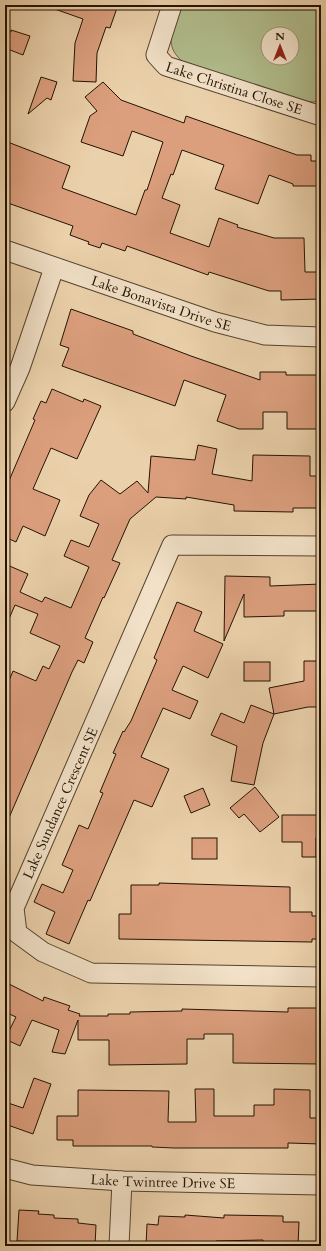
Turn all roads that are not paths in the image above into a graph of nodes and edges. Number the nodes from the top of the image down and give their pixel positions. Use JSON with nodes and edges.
{"nodes":[{"id":1,"x":172,"y":5,"type":"edge"},
{"id":2,"x":321,"y":116,"type":"edge"},
{"id":3,"x":5,"y":250,"type":"edge"},
{"id":4,"x":54,"y":268,"type":"junction"},
{"id":5,"x":321,"y":337,"type":"edge"},
{"id":6,"x":5,"y":402,"type":"edge"},
{"id":7,"x":321,"y":546,"type":"edge"},
{"id":8,"x":321,"y":977,"type":"edge"},
{"id":9,"x":5,"y":1168,"type":"edge"},
{"id":10,"x":122,"y":1181,"type":"junction"},
{"id":11,"x":321,"y":1185,"type":"edge"},
{"id":12,"x":119,"y":1246,"type":"edge"}],
"edges":[{"from":1,"to":2,"type":"street","name":"Lake Christina Close SE"},
{"from":3,"to":4,"type":"street","name":"Lake Bonavista Drive SE"},
{"from":4,"to":5,"type":"street","name":"Lake Bonavista Drive SE"},
{"from":4,"to":6,"type":"street"},
{"from":7,"to":8,"type":"street","name":"Lake Sundance Crescent SE"},
{"from":9,"to":10,"type":"street","name":"Lake Twintree Drive SE"},
{"from":10,"to":11,"type":"street","name":"Lake Twintree Drive SE"},
{"from":10,"to":12,"type":"street"}]}
